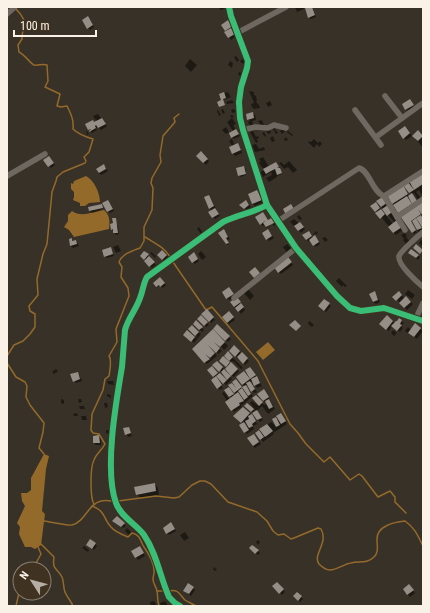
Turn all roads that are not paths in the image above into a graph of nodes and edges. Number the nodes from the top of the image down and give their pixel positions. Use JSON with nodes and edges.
{"nodes":[{"id":1,"x":229,"y":7,"type":"edge"},
{"id":2,"x":286,"y":7,"type":"edge"},
{"id":3,"x":13,"y":8,"type":"edge"},
{"id":4,"x":7,"y":14,"type":"edge"},
{"id":5,"x":237,"y":33,"type":"junction"},
{"id":6,"x":385,"y":96,"type":"dead end"},
{"id":7,"x":423,"y":103,"type":"edge"},
{"id":8,"x":355,"y":110,"type":"dead end"},
{"id":9,"x":402,"y":118,"type":"junction"},
{"id":10,"x":286,"y":128,"type":"dead end"},
{"id":11,"x":243,"y":130,"type":"junction"},
{"id":12,"x":376,"y":137,"type":"junction"},
{"id":13,"x":381,"y":145,"type":"dead end"},
{"id":14,"x":45,"y":154,"type":"dead end"},
{"id":15,"x":423,"y":171,"type":"edge"},
{"id":16,"x":7,"y":176,"type":"edge"},
{"id":17,"x":384,"y":196,"type":"junction"},
{"id":18,"x":423,"y":199,"type":"edge"},
{"id":19,"x":267,"y":205,"type":"junction"},
{"id":20,"x":397,"y":216,"type":"junction"},
{"id":21,"x":278,"y":221,"type":"junction"},
{"id":22,"x":405,"y":230,"type":"dead end"},
{"id":23,"x":423,"y":232,"type":"edge"},
{"id":24,"x":296,"y":248,"type":"junction"},
{"id":25,"x":423,"y":287,"type":"edge"},
{"id":26,"x":234,"y":298,"type":"dead end"},
{"id":27,"x":423,"y":303,"type":"edge"},
{"id":28,"x":416,"y":318,"type":"junction"},
{"id":29,"x":423,"y":321,"type":"edge"},
{"id":30,"x":176,"y":605,"type":"edge"}],
"edges":[{"from":1,"to":5,"type":"street"},
{"from":2,"to":5,"type":"street"},
{"from":3,"to":4,"type":"street"},
{"from":5,"to":11,"type":"street"},
{"from":6,"to":9,"type":"street"},
{"from":7,"to":9,"type":"street"},
{"from":8,"to":12,"type":"street"},
{"from":9,"to":12,"type":"street"},
{"from":10,"to":11,"type":"street"},
{"from":11,"to":19,"type":"street"},
{"from":12,"to":13,"type":"street"},
{"from":14,"to":16,"type":"street"},
{"from":15,"to":17,"type":"street"},
{"from":17,"to":20,"type":"street"},
{"from":17,"to":21,"type":"street"},
{"from":18,"to":20,"type":"street"},
{"from":19,"to":21,"type":"street"},
{"from":19,"to":30,"type":"street"},
{"from":20,"to":22,"type":"street"},
{"from":21,"to":24,"type":"street"},
{"from":23,"to":25,"type":"street"},
{"from":24,"to":26,"type":"street"},
{"from":24,"to":28,"type":"street"},
{"from":27,"to":28,"type":"street"},
{"from":28,"to":29,"type":"street"}]}
